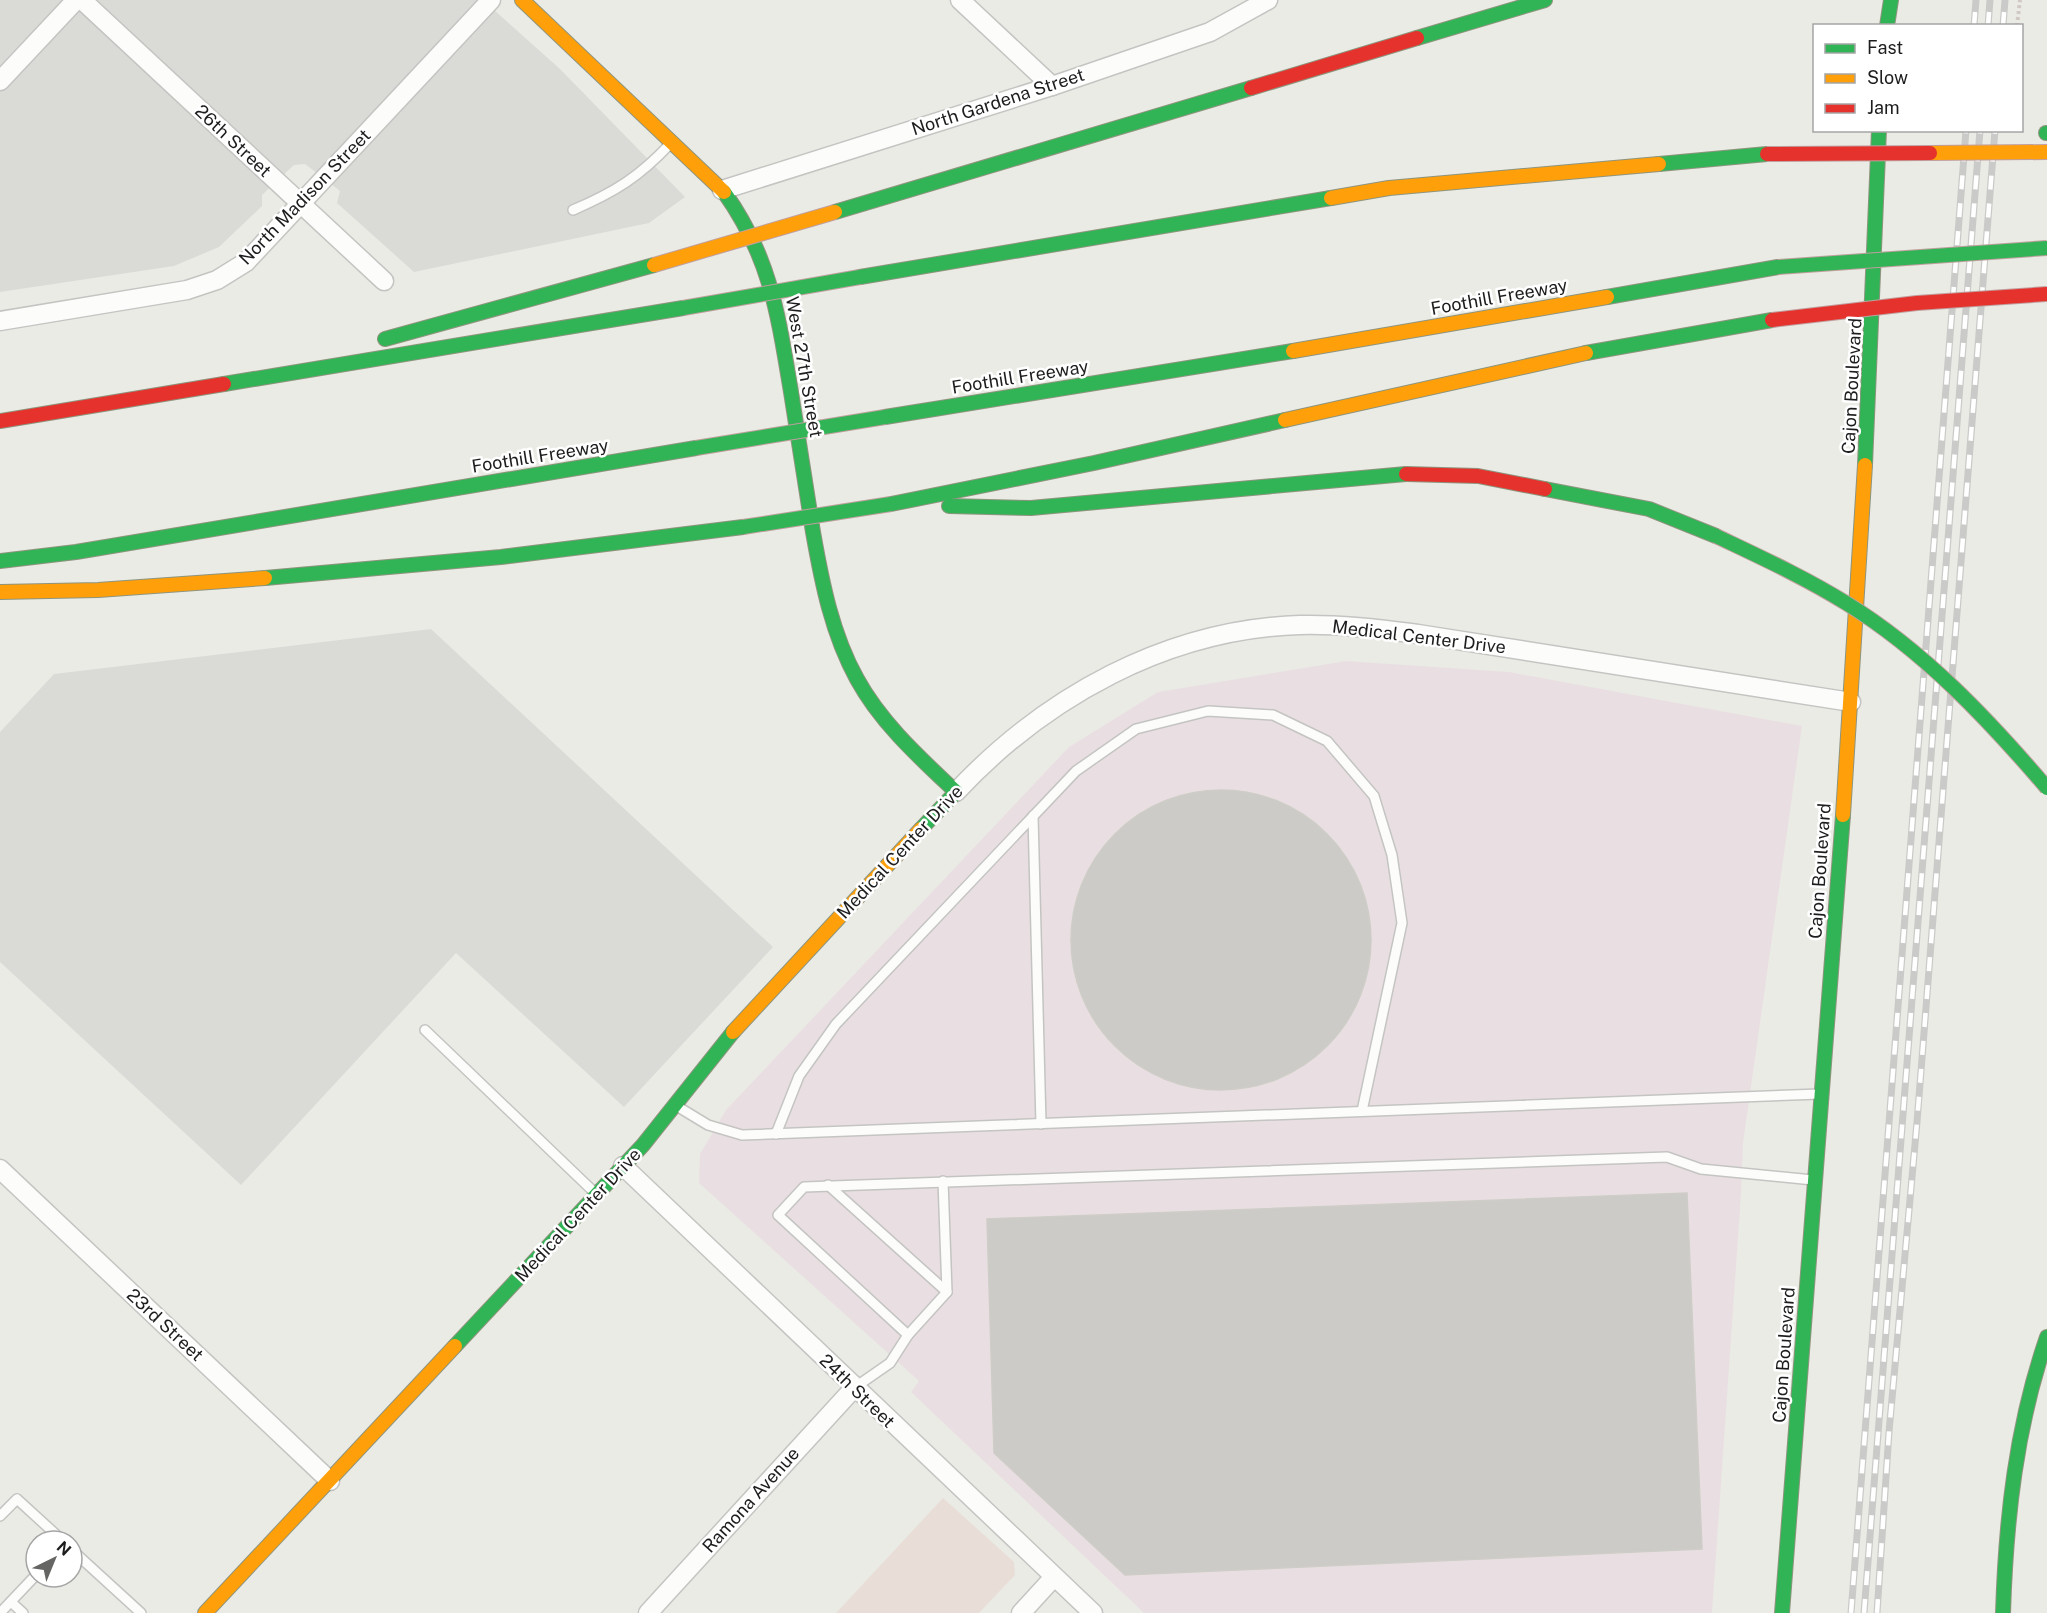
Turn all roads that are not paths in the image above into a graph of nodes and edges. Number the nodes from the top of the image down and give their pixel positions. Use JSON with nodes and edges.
{"nodes":[{"id":1,"x":76,"y":0,"type":"edge"},
{"id":2,"x":82,"y":0,"type":"edge"},
{"id":3,"x":491,"y":0,"type":"edge"},
{"id":4,"x":522,"y":0,"type":"edge"},
{"id":5,"x":960,"y":0,"type":"edge"},
{"id":6,"x":1268,"y":0,"type":"edge"},
{"id":7,"x":1545,"y":0,"type":"edge"},
{"id":8,"x":1891,"y":0,"type":"edge"},
{"id":9,"x":1887,"y":24,"type":"edge"},
{"id":10,"x":0,"y":81,"type":"edge"},
{"id":11,"x":1052,"y":86,"type":"junction"},
{"id":12,"x":1879,"y":132,"type":"edge"},
{"id":13,"x":1976,"y":138,"type":"dead end"},
{"id":14,"x":672,"y":142,"type":"junction"},
{"id":15,"x":2047,"y":152,"type":"edge"},
{"id":16,"x":1767,"y":154,"type":"junction"},
{"id":17,"x":722,"y":190,"type":"junction"},
{"id":18,"x":301,"y":204,"type":"junction"},
{"id":19,"x":573,"y":210,"type":"dead end"},
{"id":20,"x":2047,"y":248,"type":"edge"},
{"id":21,"x":384,"y":281,"type":"dead end"},
{"id":22,"x":2047,"y":294,"type":"edge"},
{"id":23,"x":0,"y":321,"type":"edge"},
{"id":24,"x":369,"y":343,"type":"dead end"},
{"id":25,"x":346,"y":349,"type":"dead end"},
{"id":26,"x":210,"y":386,"type":"junction"},
{"id":27,"x":0,"y":421,"type":"edge"},
{"id":28,"x":891,"y":504,"type":"junction"},
{"id":29,"x":0,"y":561,"type":"edge"},
{"id":30,"x":0,"y":592,"type":"edge"},
{"id":31,"x":1851,"y":702,"type":"junction"},
{"id":32,"x":2047,"y":788,"type":"edge"},
{"id":33,"x":956,"y":792,"type":"junction"},
{"id":34,"x":1033,"y":816,"type":"junction"},
{"id":35,"x":425,"y":1030,"type":"dead end"},
{"id":36,"x":1821,"y":1094,"type":"junction"},
{"id":37,"x":673,"y":1103,"type":"junction"},
{"id":38,"x":1362,"y":1111,"type":"junction"},
{"id":39,"x":1041,"y":1124,"type":"junction"},
{"id":40,"x":776,"y":1134,"type":"junction"},
{"id":41,"x":623,"y":1166,"type":"junction"},
{"id":42,"x":0,"y":1168,"type":"edge"},
{"id":43,"x":1815,"y":1180,"type":"junction"},
{"id":44,"x":943,"y":1181,"type":"junction"},
{"id":45,"x":828,"y":1185,"type":"junction"},
{"id":46,"x":597,"y":1194,"type":"junction"},
{"id":47,"x":947,"y":1292,"type":"junction"},
{"id":48,"x":908,"y":1335,"type":"junction"},
{"id":49,"x":2047,"y":1337,"type":"edge"},
{"id":50,"x":854,"y":1388,"type":"junction"},
{"id":51,"x":330,"y":1481,"type":"junction"},
{"id":52,"x":0,"y":1516,"type":"edge"},
{"id":53,"x":50,"y":1529,"type":"edge"},
{"id":54,"x":84,"y":1561,"type":"edge"},
{"id":55,"x":1054,"y":1576,"type":"junction"},
{"id":56,"x":24,"y":1588,"type":"edge"},
{"id":57,"x":11,"y":1602,"type":"junction"},
{"id":58,"x":0,"y":1613,"type":"edge"},
{"id":59,"x":23,"y":1613,"type":"edge"},
{"id":60,"x":141,"y":1613,"type":"edge"},
{"id":61,"x":206,"y":1613,"type":"edge"},
{"id":62,"x":648,"y":1613,"type":"edge"},
{"id":63,"x":1021,"y":1613,"type":"edge"},
{"id":64,"x":1093,"y":1613,"type":"edge"},
{"id":65,"x":1782,"y":1613,"type":"edge"},
{"id":66,"x":2003,"y":1613,"type":"edge"}],
"edges":[{"from":1,"to":10,"type":"street"},
{"from":2,"to":18,"type":"street","name":"26th Street"},
{"from":3,"to":18,"type":"street","name":"North Madison Street"},
{"from":4,"to":14,"type":"main road","name":"West 27th Street"},
{"from":5,"to":11,"type":"street"},
{"from":6,"to":11,"type":"street","name":"North Gardena Street"},
{"from":7,"to":24,"type":"main road","bridge":true},
{"from":8,"to":9,"type":"main road"},
{"from":11,"to":17,"type":"street","name":"North Gardena Street"},
{"from":12,"to":31,"type":"main road","name":"Cajon Boulevard"},
{"from":13,"to":16,"type":"main road","bridge":true},
{"from":14,"to":17,"type":"main road","name":"West 27th Street"},
{"from":14,"to":19,"type":"lane"},
{"from":15,"to":16,"type":"main road","bridge":true},
{"from":16,"to":26,"type":"main road","bridge":true},
{"from":17,"to":33,"type":"main road","name":"West 27th Street"},
{"from":18,"to":21,"type":"street","name":"26th Street"},
{"from":18,"to":23,"type":"street","name":"North Madison Street"},
{"from":20,"to":29,"type":"main road","name":"Foothill Freeway","bridge":true},
{"from":22,"to":28,"type":"main road","bridge":true},
{"from":25,"to":26,"type":"main road"},
{"from":26,"to":27,"type":"main road"},
{"from":28,"to":30,"type":"main road","bridge":true},
{"from":28,"to":32,"type":"main road","bridge":true},
{"from":31,"to":33,"type":"street","name":"Medical Center Drive"},
{"from":31,"to":36,"type":"main road","name":"Cajon Boulevard"},
{"from":33,"to":37,"type":"main road","name":"Medical Center Drive"},
{"from":34,"to":38,"type":"lane"},
{"from":34,"to":39,"type":"lane"},
{"from":34,"to":40,"type":"lane"},
{"from":35,"to":46,"type":"lane"},
{"from":36,"to":38,"type":"lane"},
{"from":36,"to":43,"type":"main road","name":"Cajon Boulevard"},
{"from":37,"to":40,"type":"lane"},
{"from":37,"to":41,"type":"main road","name":"Medical Center Drive"},
{"from":38,"to":39,"type":"lane"},
{"from":39,"to":40,"type":"lane"},
{"from":41,"to":46,"type":"main road","name":"Medical Center Drive"},
{"from":41,"to":50,"type":"street","name":"24th Street"},
{"from":42,"to":51,"type":"street","name":"23rd Street"},
{"from":43,"to":44,"type":"lane"},
{"from":43,"to":65,"type":"main road","name":"Cajon Boulevard"},
{"from":44,"to":45,"type":"lane"},
{"from":44,"to":47,"type":"lane"},
{"from":45,"to":47,"type":"lane"},
{"from":45,"to":48,"type":"lane"},
{"from":46,"to":51,"type":"main road","name":"Medical Center Drive"},
{"from":47,"to":48,"type":"lane"},
{"from":48,"to":50,"type":"lane"},
{"from":49,"to":66,"type":"main road"},
{"from":50,"to":55,"type":"street","name":"24th Street"},
{"from":50,"to":62,"type":"street","name":"Ramona Avenue"},
{"from":51,"to":61,"type":"main road","name":"Medical Center Drive"},
{"from":52,"to":53,"type":"lane"},
{"from":54,"to":60,"type":"lane"},
{"from":55,"to":63,"type":"street"},
{"from":55,"to":64,"type":"street","name":"24th Street"},
{"from":56,"to":57,"type":"lane"},
{"from":57,"to":58,"type":"lane"},
{"from":57,"to":59,"type":"lane"}]}
